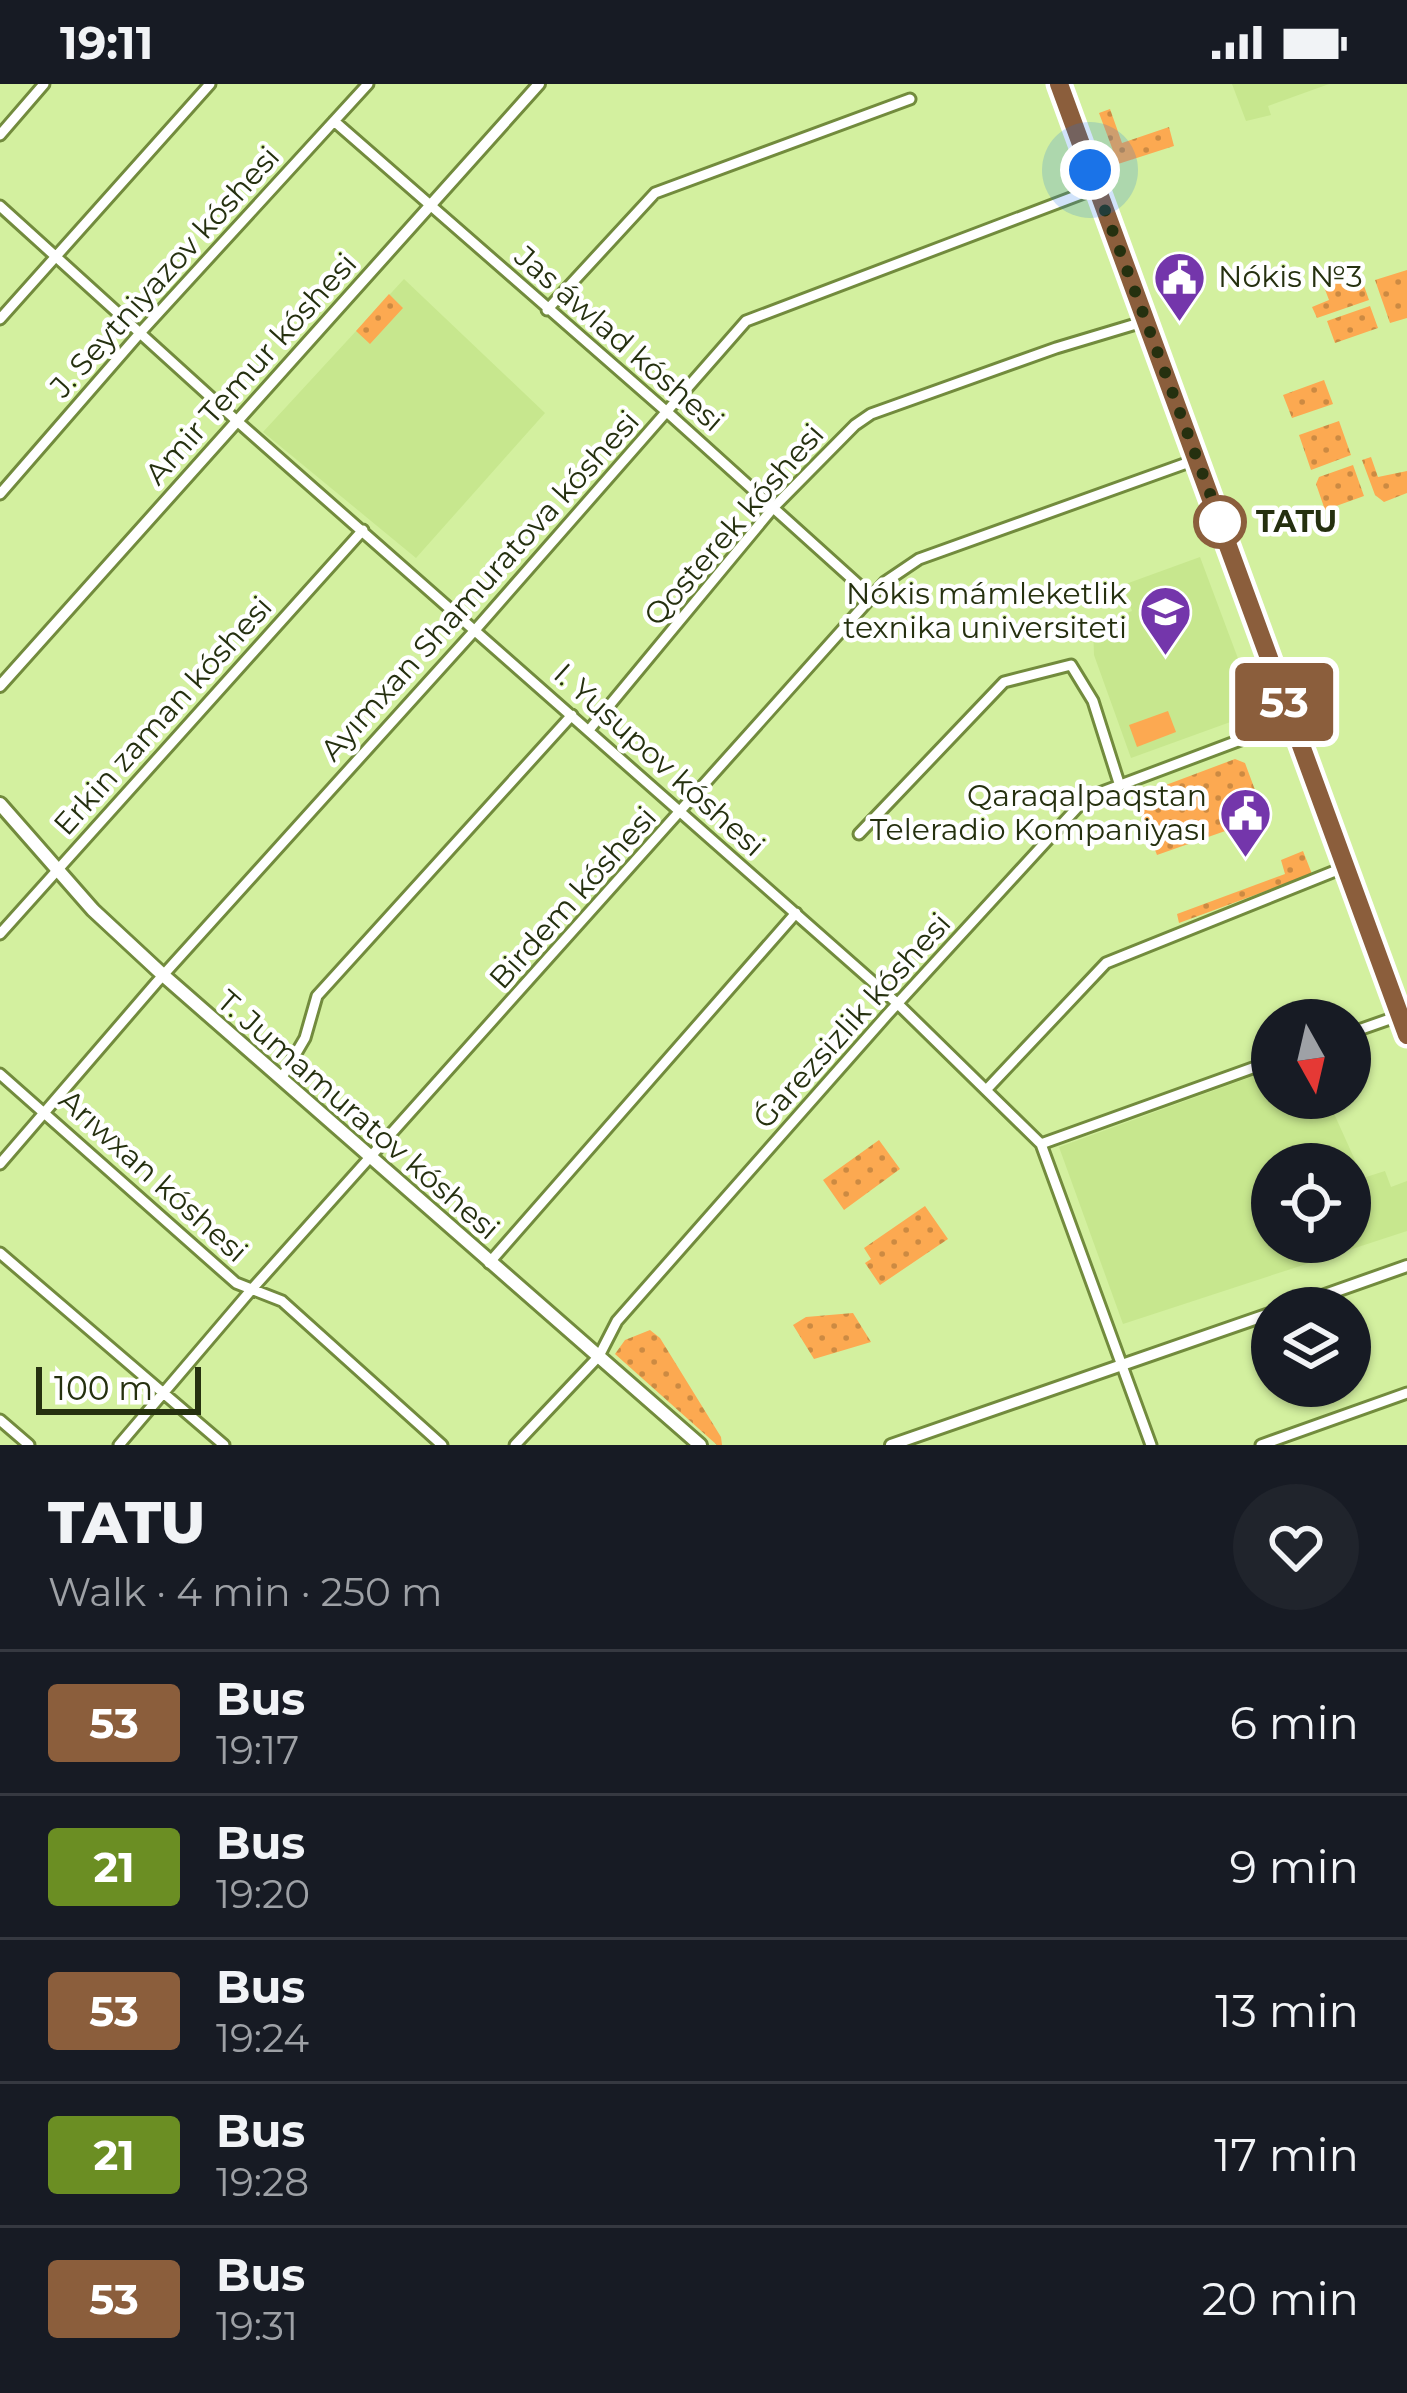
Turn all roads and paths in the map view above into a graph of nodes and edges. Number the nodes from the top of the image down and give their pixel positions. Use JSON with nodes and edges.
{"nodes":[{"id":1,"x":44,"y":84,"type":"edge"},
{"id":2,"x":210,"y":84,"type":"edge"},
{"id":3,"x":368,"y":84,"type":"edge"},
{"id":4,"x":539,"y":84,"type":"edge"},
{"id":5,"x":1059,"y":84,"type":"edge"},
{"id":6,"x":910,"y":99,"type":"dead end"},
{"id":7,"x":334,"y":121,"type":"junction"},
{"id":8,"x":0,"y":135,"type":"edge"},
{"id":9,"x":1097,"y":188,"type":"junction"},
{"id":10,"x":0,"y":206,"type":"edge"},
{"id":11,"x":429,"y":206,"type":"junction"},
{"id":12,"x":55,"y":257,"type":"junction"},
{"id":13,"x":547,"y":310,"type":"junction"},
{"id":14,"x":0,"y":319,"type":"edge"},
{"id":15,"x":1146,"y":320,"type":"junction"},
{"id":16,"x":140,"y":332,"type":"junction"},
{"id":17,"x":668,"y":412,"type":"junction"},
{"id":18,"x":237,"y":421,"type":"junction"},
{"id":19,"x":1198,"y":459,"type":"junction"},
{"id":20,"x":0,"y":494,"type":"edge"},
{"id":21,"x":773,"y":508,"type":"junction"},
{"id":22,"x":363,"y":530,"type":"junction"},
{"id":23,"x":871,"y":596,"type":"junction"},
{"id":24,"x":476,"y":629,"type":"junction"},
{"id":25,"x":0,"y":686,"type":"edge"},
{"id":26,"x":572,"y":715,"type":"junction"},
{"id":27,"x":1292,"y":721,"type":"junction"},
{"id":28,"x":589,"y":730,"type":"junction"},
{"id":29,"x":1119,"y":783,"type":"junction"},
{"id":30,"x":0,"y":804,"type":"edge"},
{"id":31,"x":682,"y":812,"type":"junction"},
{"id":32,"x":859,"y":834,"type":"dead end"},
{"id":33,"x":1345,"y":867,"type":"junction"},
{"id":34,"x":58,"y":868,"type":"junction"},
{"id":35,"x":796,"y":914,"type":"junction"},
{"id":36,"x":0,"y":934,"type":"edge"},
{"id":37,"x":163,"y":975,"type":"junction"},
{"id":38,"x":898,"y":1004,"type":"junction"},
{"id":39,"x":1404,"y":1014,"type":"edge"},
{"id":40,"x":1371,"y":1026,"type":"edge"},
{"id":41,"x":1407,"y":1035,"type":"edge"},
{"id":42,"x":1251,"y":1069,"type":"edge"},
{"id":43,"x":0,"y":1074,"type":"edge"},
{"id":44,"x":281,"y":1079,"type":"junction"},
{"id":45,"x":987,"y":1089,"type":"junction"},
{"id":46,"x":44,"y":1111,"type":"junction"},
{"id":47,"x":1041,"y":1144,"type":"junction"},
{"id":48,"x":370,"y":1160,"type":"junction"},
{"id":49,"x":0,"y":1164,"type":"edge"},
{"id":50,"x":0,"y":1253,"type":"edge"},
{"id":51,"x":489,"y":1263,"type":"junction"},
{"id":52,"x":1407,"y":1266,"type":"edge"},
{"id":53,"x":1348,"y":1287,"type":"edge"},
{"id":54,"x":252,"y":1289,"type":"junction"},
{"id":55,"x":1251,"y":1320,"type":"edge"},
{"id":56,"x":599,"y":1356,"type":"junction"},
{"id":57,"x":1123,"y":1366,"type":"junction"},
{"id":58,"x":164,"y":1393,"type":"junction"},
{"id":59,"x":1407,"y":1393,"type":"edge"},
{"id":60,"x":0,"y":1420,"type":"edge"},
{"id":61,"x":29,"y":1445,"type":"edge"},
{"id":62,"x":119,"y":1445,"type":"edge"},
{"id":63,"x":224,"y":1445,"type":"edge"},
{"id":64,"x":442,"y":1445,"type":"edge"},
{"id":65,"x":515,"y":1445,"type":"edge"},
{"id":66,"x":700,"y":1445,"type":"edge"},
{"id":67,"x":891,"y":1445,"type":"edge"},
{"id":68,"x":1151,"y":1445,"type":"edge"},
{"id":69,"x":1261,"y":1445,"type":"edge"}],
"edges":[{"from":1,"to":8,"type":"street"},
{"from":2,"to":12,"type":"street"},
{"from":3,"to":7,"type":"street","name":"J. Seytniyazov kóshesi"},
{"from":4,"to":11,"type":"street","name":"Amir Temur kóshesi"},
{"from":5,"to":9,"type":"main road"},
{"from":6,"to":13,"type":"street"},
{"from":7,"to":11,"type":"street","name":"Jas áwlad kóshesi"},
{"from":7,"to":16,"type":"street","name":"J. Seytniyazov kóshesi"},
{"from":9,"to":15,"type":"main road"},
{"from":9,"to":17,"type":"street","name":"Ayımxan Shamuratova kóshesi"},
{"from":10,"to":12,"type":"street","name":"I. Yusupov kóshesi"},
{"from":11,"to":13,"type":"street","name":"Jas áwlad kóshesi"},
{"from":11,"to":18,"type":"street","name":"Amir Temur kóshesi"},
{"from":12,"to":14,"type":"street"},
{"from":12,"to":16,"type":"street","name":"I. Yusupov kóshesi"},
{"from":13,"to":17,"type":"street","name":"Jas áwlad kóshesi"},
{"from":15,"to":19,"type":"main road"},
{"from":15,"to":21,"type":"street","name":"Qosterek kóshesi"},
{"from":16,"to":18,"type":"street","name":"I. Yusupov kóshesi"},
{"from":16,"to":20,"type":"street","name":"J. Seytniyazov kóshesi"},
{"from":17,"to":21,"type":"street","name":"Jas áwlad kóshesi"},
{"from":17,"to":24,"type":"street","name":"Ayımxan Shamuratova kóshesi"},
{"from":18,"to":22,"type":"street","name":"I. Yusupov kóshesi"},
{"from":18,"to":25,"type":"street","name":"Amir Temur kóshesi"},
{"from":19,"to":23,"type":"street","name":"Birdem kóshesi"},
{"from":19,"to":27,"type":"main road"},
{"from":21,"to":23,"type":"street","name":"Jas áwlad kóshesi"},
{"from":21,"to":28,"type":"street","name":"Qosterek kóshesi"},
{"from":22,"to":24,"type":"street","name":"I. Yusupov kóshesi"},
{"from":22,"to":34,"type":"street","name":"Erkin zaman kóshesi"},
{"from":23,"to":31,"type":"street","name":"Birdem kóshesi"},
{"from":24,"to":26,"type":"street","name":"I. Yusupov kóshesi"},
{"from":24,"to":37,"type":"street","name":"Ayımxan Shamuratova kóshesi"},
{"from":26,"to":28,"type":"street","name":"I. Yusupov kóshesi"},
{"from":26,"to":44,"type":"street"},
{"from":27,"to":29,"type":"street","name":"Ǵarezsizlik kóshesi"},
{"from":27,"to":33,"type":"main road"},
{"from":28,"to":31,"type":"street","name":"I. Yusupov kóshesi"},
{"from":29,"to":32,"type":"street"},
{"from":29,"to":38,"type":"street","name":"Ǵarezsizlik kóshesi"},
{"from":30,"to":34,"type":"main road","name":"T. Jumamuratov kóshesi"},
{"from":31,"to":35,"type":"street","name":"I. Yusupov kóshesi"},
{"from":31,"to":48,"type":"street","name":"Birdem kóshesi"},
{"from":33,"to":39,"type":"main road"},
{"from":33,"to":45,"type":"street"},
{"from":34,"to":36,"type":"street","name":"Erkin zaman kóshesi"},
{"from":34,"to":37,"type":"main road","name":"T. Jumamuratov kóshesi"},
{"from":35,"to":38,"type":"street","name":"I. Yusupov kóshesi"},
{"from":35,"to":51,"type":"street"},
{"from":37,"to":44,"type":"main road","name":"T. Jumamuratov kóshesi"},
{"from":37,"to":46,"type":"street","name":"Ayımxan Shamuratova kóshesi"},
{"from":38,"to":45,"type":"street","name":"I. Yusupov kóshesi"},
{"from":38,"to":56,"type":"street","name":"Ǵarezsizlik kóshesi"},
{"from":39,"to":40,"type":"street"},
{"from":39,"to":41,"type":"main road"},
{"from":42,"to":47,"type":"street"},
{"from":43,"to":46,"type":"street","name":"Arıwxan kóshesi"},
{"from":44,"to":48,"type":"main road","name":"T. Jumamuratov kóshesi"},
{"from":45,"to":47,"type":"street","name":"I. Yusupov kóshesi"},
{"from":46,"to":49,"type":"street","name":"Ayımxan Shamuratova kóshesi"},
{"from":46,"to":54,"type":"street","name":"Arıwxan kóshesi"},
{"from":47,"to":57,"type":"street","name":"I. Yusupov kóshesi"},
{"from":48,"to":51,"type":"main road","name":"T. Jumamuratov kóshesi"},
{"from":48,"to":54,"type":"street","name":"Birdem kóshesi"},
{"from":50,"to":58,"type":"street"},
{"from":51,"to":56,"type":"main road","name":"T. Jumamuratov kóshesi"},
{"from":52,"to":53,"type":"street"},
{"from":54,"to":58,"type":"street","name":"Birdem kóshesi"},
{"from":54,"to":64,"type":"street","name":"Arıwxan kóshesi"},
{"from":55,"to":57,"type":"street"},
{"from":56,"to":65,"type":"street","name":"Ǵarezsizlik kóshesi"},
{"from":56,"to":66,"type":"main road","name":"T. Jumamuratov kóshesi"},
{"from":57,"to":67,"type":"street"},
{"from":57,"to":68,"type":"street","name":"I. Yusupov kóshesi"},
{"from":58,"to":62,"type":"street","name":"Birdem kóshesi"},
{"from":58,"to":63,"type":"street"},
{"from":59,"to":69,"type":"street"},
{"from":60,"to":61,"type":"street"}]}
